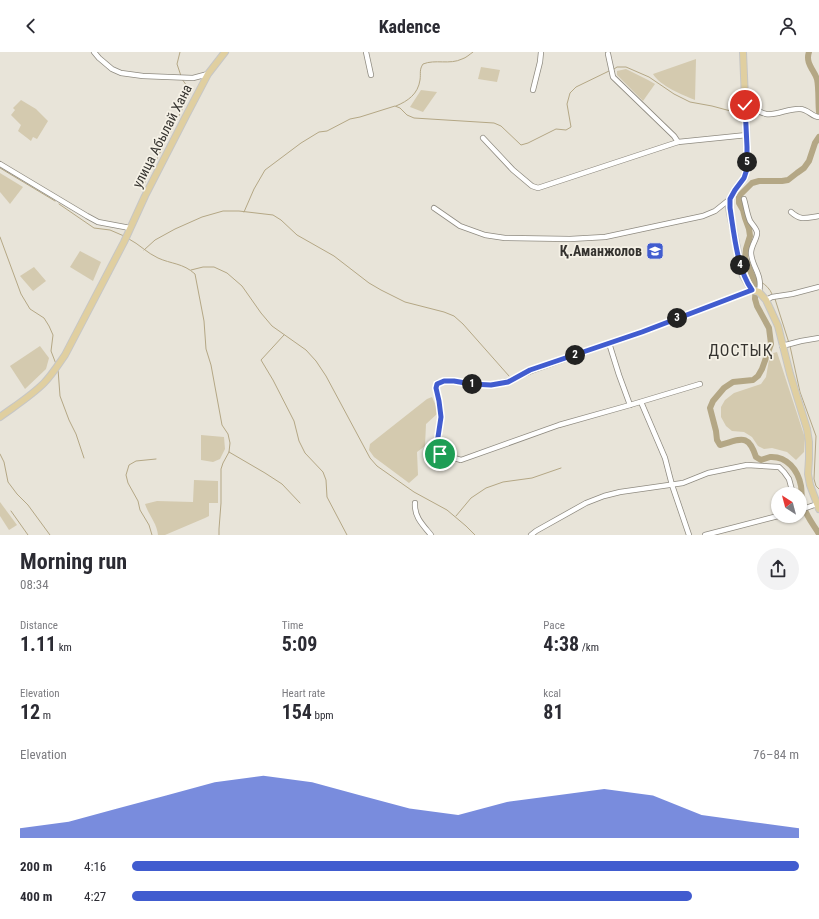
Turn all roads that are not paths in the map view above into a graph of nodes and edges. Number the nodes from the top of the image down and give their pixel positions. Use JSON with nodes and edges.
{"nodes":[{"id":1,"x":94,"y":52,"type":"edge"},
{"id":2,"x":225,"y":52,"type":"edge"},
{"id":3,"x":366,"y":52,"type":"edge"},
{"id":4,"x":541,"y":52,"type":"edge"},
{"id":5,"x":743,"y":52,"type":"edge"},
{"id":6,"x":608,"y":54,"type":"dead end"},
{"id":7,"x":208,"y":74,"type":"junction"},
{"id":8,"x":371,"y":75,"type":"dead end"},
{"id":9,"x":533,"y":90,"type":"dead end"},
{"id":10,"x":745,"y":105,"type":"junction"},
{"id":11,"x":819,"y":118,"type":"edge"},
{"id":12,"x":746,"y":135,"type":"junction"},
{"id":13,"x":483,"y":138,"type":"dead end"},
{"id":14,"x":678,"y":142,"type":"junction"},
{"id":15,"x":0,"y":164,"type":"edge"},
{"id":16,"x":730,"y":199,"type":"junction"},
{"id":17,"x":744,"y":199,"type":"dead end"},
{"id":18,"x":434,"y":208,"type":"dead end"},
{"id":19,"x":791,"y":212,"type":"dead end"},
{"id":20,"x":819,"y":216,"type":"edge"},
{"id":21,"x":130,"y":228,"type":"junction"},
{"id":22,"x":819,"y":287,"type":"edge"},
{"id":23,"x":752,"y":290,"type":"junction"},
{"id":24,"x":759,"y":292,"type":"junction"},
{"id":25,"x":766,"y":300,"type":"junction"},
{"id":26,"x":819,"y":338,"type":"edge"},
{"id":27,"x":610,"y":343,"type":"junction"},
{"id":28,"x":782,"y":346,"type":"junction"},
{"id":29,"x":700,"y":384,"type":"dead end"},
{"id":30,"x":642,"y":402,"type":"junction"},
{"id":31,"x":630,"y":405,"type":"junction"},
{"id":32,"x":0,"y":417,"type":"edge"},
{"id":33,"x":672,"y":485,"type":"junction"},
{"id":34,"x":791,"y":487,"type":"edge"},
{"id":35,"x":415,"y":503,"type":"dead end"},
{"id":36,"x":818,"y":506,"type":"edge"},
{"id":37,"x":807,"y":507,"type":"edge"},
{"id":38,"x":771,"y":518,"type":"edge"},
{"id":39,"x":431,"y":535,"type":"edge"},
{"id":40,"x":531,"y":535,"type":"edge"},
{"id":41,"x":689,"y":535,"type":"edge"},
{"id":42,"x":705,"y":535,"type":"edge"}],
"edges":[{"from":1,"to":7,"type":"street"},
{"from":2,"to":7,"type":"main road","name":"улица Абылай Хана"},
{"from":3,"to":8,"type":"street"},
{"from":4,"to":9,"type":"street"},
{"from":5,"to":10,"type":"main road"},
{"from":6,"to":14,"type":"street"},
{"from":7,"to":21,"type":"main road","name":"улица Абылай Хана"},
{"from":10,"to":11,"type":"street"},
{"from":10,"to":12,"type":"main road"},
{"from":12,"to":14,"type":"street"},
{"from":12,"to":16,"type":"main road"},
{"from":13,"to":14,"type":"street"},
{"from":15,"to":21,"type":"street"},
{"from":16,"to":18,"type":"street"},
{"from":16,"to":23,"type":"main road"},
{"from":17,"to":24,"type":"street"},
{"from":19,"to":20,"type":"street"},
{"from":21,"to":32,"type":"main road","name":"улица Абылай Хана"},
{"from":22,"to":25,"type":"street"},
{"from":23,"to":24,"type":"main road"},
{"from":23,"to":27,"type":"street"},
{"from":24,"to":25,"type":"main road"},
{"from":25,"to":28,"type":"main road"},
{"from":26,"to":28,"type":"street"},
{"from":27,"to":31,"type":"street"},
{"from":27,"to":31,"type":"street"},
{"from":28,"to":36,"type":"main road"},
{"from":29,"to":30,"type":"street"},
{"from":30,"to":31,"type":"street"},
{"from":30,"to":33,"type":"street"},
{"from":33,"to":34,"type":"street"},
{"from":33,"to":40,"type":"street"},
{"from":33,"to":41,"type":"street"},
{"from":35,"to":39,"type":"street"},
{"from":36,"to":37,"type":"street"},
{"from":38,"to":42,"type":"street"}]}
